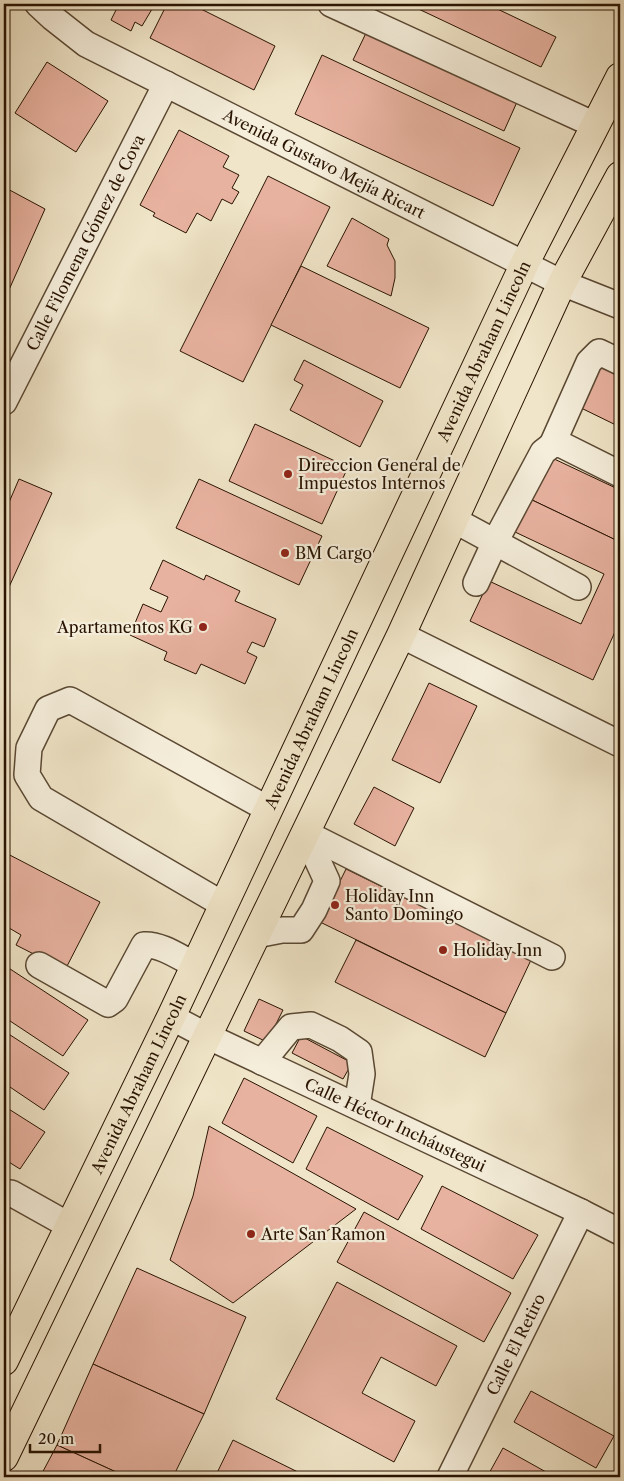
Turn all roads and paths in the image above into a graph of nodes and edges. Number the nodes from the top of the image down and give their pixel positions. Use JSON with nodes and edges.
{"nodes":[{"id":1,"x":38,"y":4,"type":"edge"},
{"id":2,"x":331,"y":4,"type":"edge"},
{"id":3,"x":620,"y":77,"type":"edge"},
{"id":4,"x":166,"y":84,"type":"junction"},
{"id":5,"x":595,"y":125,"type":"junction"},
{"id":6,"x":620,"y":176,"type":"edge"},
{"id":7,"x":524,"y":263,"type":"junction"},
{"id":8,"x":562,"y":283,"type":"junction"},
{"id":9,"x":620,"y":306,"type":"edge"},
{"id":10,"x":620,"y":362,"type":"edge"},
{"id":11,"x":4,"y":402,"type":"edge"},
{"id":12,"x":552,"y":445,"type":"junction"},
{"id":13,"x":620,"y":474,"type":"edge"},
{"id":14,"x":454,"y":520,"type":"junction"},
{"id":15,"x":495,"y":542,"type":"junction"},
{"id":16,"x":476,"y":583,"type":"dead end"},
{"id":17,"x":578,"y":586,"type":"dead end"},
{"id":18,"x":401,"y":635,"type":"junction"},
{"id":19,"x":620,"y":744,"type":"edge"},
{"id":20,"x":268,"y":809,"type":"junction"},
{"id":21,"x":305,"y":833,"type":"junction"},
{"id":22,"x":224,"y":905,"type":"junction"},
{"id":23,"x":256,"y":935,"type":"junction"},
{"id":24,"x":552,"y":957,"type":"dead end"},
{"id":25,"x":39,"y":964,"type":"dead end"},
{"id":26,"x":195,"y":965,"type":"junction"},
{"id":27,"x":171,"y":1017,"type":"junction"},
{"id":28,"x":207,"y":1036,"type":"junction"},
{"id":29,"x":262,"y":1062,"type":"junction"},
{"id":30,"x":357,"y":1106,"type":"junction"},
{"id":31,"x":4,"y":1196,"type":"edge"},
{"id":32,"x":581,"y":1212,"type":"junction"},
{"id":33,"x":70,"y":1226,"type":"junction"},
{"id":34,"x":620,"y":1232,"type":"edge"},
{"id":35,"x":4,"y":1359,"type":"edge"},
{"id":36,"x":4,"y":1457,"type":"edge"},
{"id":37,"x":450,"y":1477,"type":"edge"}],
"edges":[{"from":1,"to":4,"type":"street","name":"Avenida Gustavo Mejía Ricart"},
{"from":2,"to":5,"type":"street"},
{"from":3,"to":5,"type":"main road","name":"Avenida Abraham Lincoln"},
{"from":4,"to":7,"type":"street","name":"Avenida Gustavo Mejía Ricart"},
{"from":4,"to":11,"type":"street","name":"Calle Filomena Gómez de Cova"},
{"from":5,"to":7,"type":"main road","name":"Avenida Abraham Lincoln"},
{"from":6,"to":8,"type":"main road"},
{"from":7,"to":8,"type":"street","name":"Avenida Gustavo Mejía Ricart"},
{"from":7,"to":20,"type":"main road","name":"Avenida Abraham Lincoln"},
{"from":8,"to":9,"type":"street","name":"Avenida Gustavo Mejía Ricart"},
{"from":8,"to":14,"type":"main road"},
{"from":10,"to":12,"type":"street"},
{"from":12,"to":13,"type":"street"},
{"from":12,"to":15,"type":"street"},
{"from":14,"to":15,"type":"street"},
{"from":14,"to":18,"type":"main road"},
{"from":15,"to":16,"type":"street"},
{"from":15,"to":17,"type":"street"},
{"from":18,"to":19,"type":"street"},
{"from":18,"to":21,"type":"main road"},
{"from":20,"to":22,"type":"main road","name":"Avenida Abraham Lincoln"},
{"from":20,"to":22,"type":"street"},
{"from":21,"to":23,"type":"main road"},
{"from":21,"to":23,"type":"street"},
{"from":21,"to":24,"type":"street"},
{"from":22,"to":26,"type":"main road","name":"Avenida Abraham Lincoln"},
{"from":23,"to":28,"type":"main road"},
{"from":25,"to":26,"type":"street"},
{"from":26,"to":27,"type":"main road","name":"Avenida Abraham Lincoln"},
{"from":27,"to":28,"type":"street","name":"Calle Héctor Incháustegui"},
{"from":27,"to":33,"type":"main road","name":"Avenida Abraham Lincoln"},
{"from":28,"to":29,"type":"street","name":"Calle Héctor Incháustegui"},
{"from":28,"to":36,"type":"main road"},
{"from":29,"to":30,"type":"street","name":"Calle Héctor Incháustegui"},
{"from":29,"to":30,"type":"street"},
{"from":30,"to":32,"type":"street","name":"Calle Héctor Incháustegui"},
{"from":31,"to":33,"type":"street"},
{"from":32,"to":34,"type":"street","name":"Calle Héctor Incháustegui"},
{"from":32,"to":37,"type":"street","name":"Calle El Retiro"},
{"from":33,"to":35,"type":"main road","name":"Avenida Abraham Lincoln"}]}
